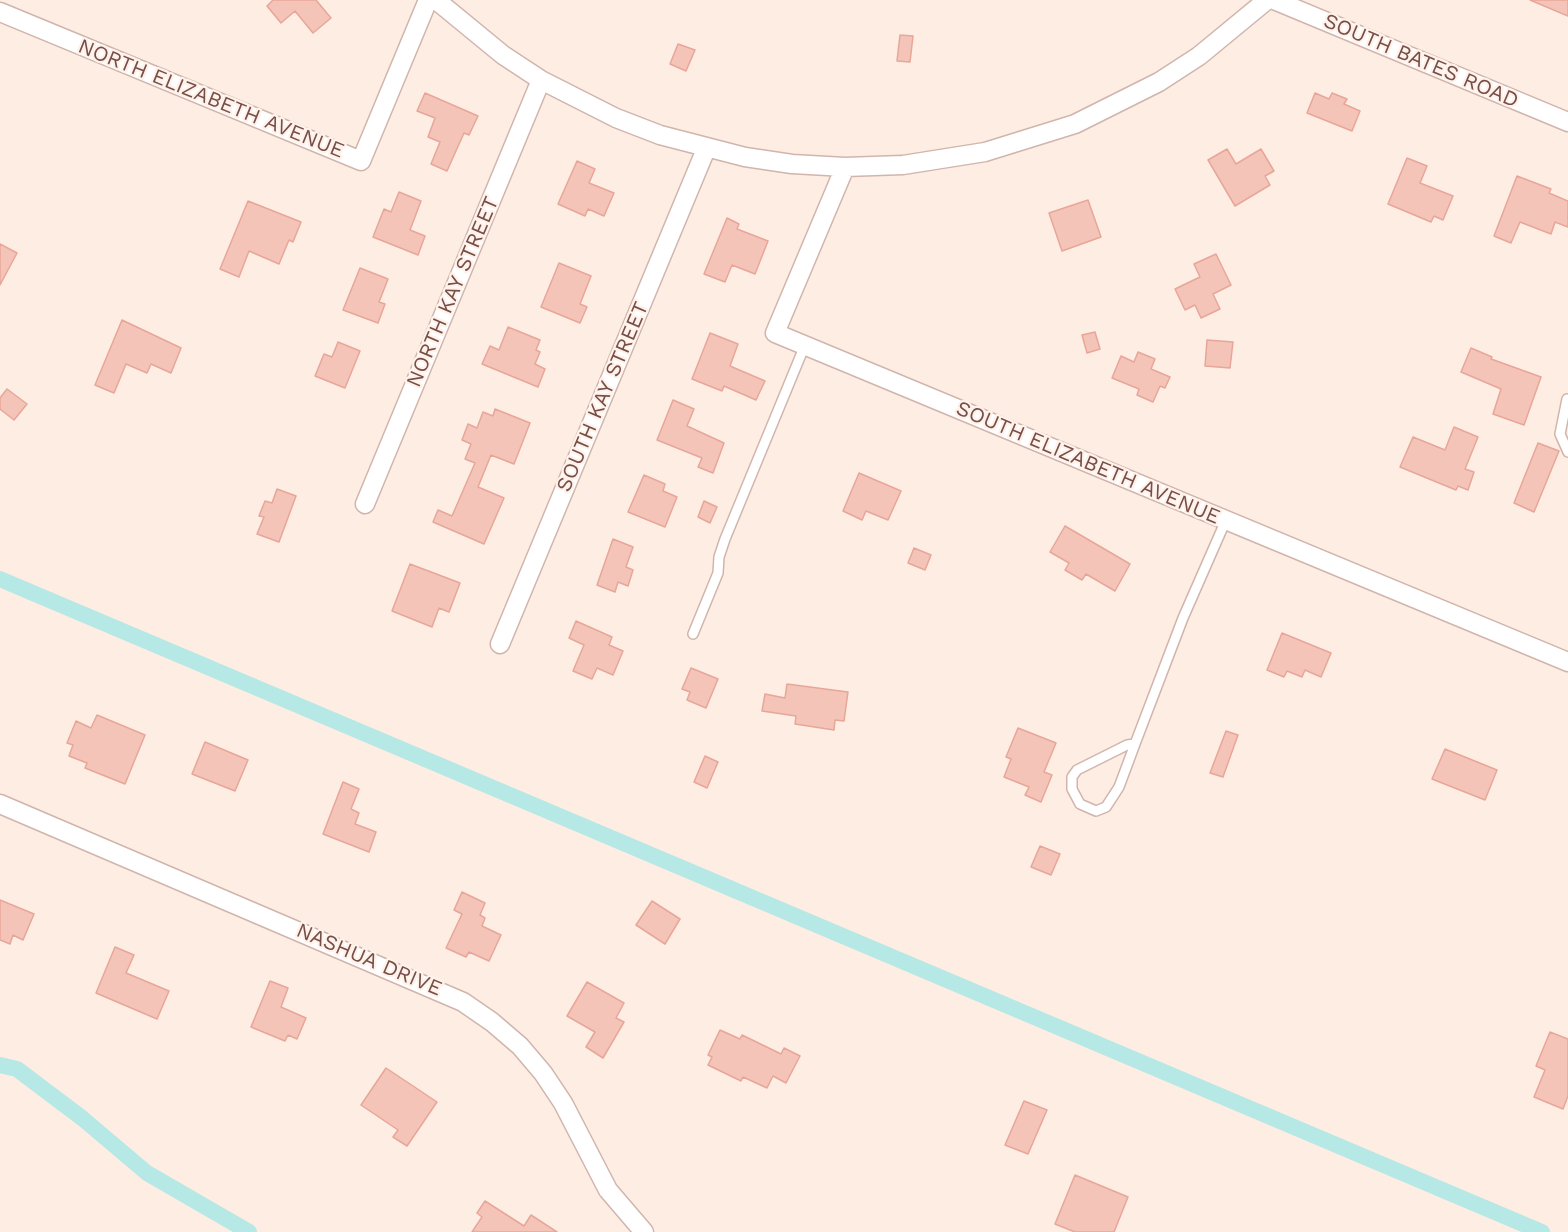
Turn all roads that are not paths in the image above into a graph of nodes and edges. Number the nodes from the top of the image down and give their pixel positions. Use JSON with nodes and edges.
{"nodes":[{"id":1,"x":428,"y":0,"type":"edge"},
{"id":2,"x":436,"y":0,"type":"edge"},
{"id":3,"x":1267,"y":0,"type":"edge"},
{"id":4,"x":1274,"y":0,"type":"edge"},
{"id":5,"x":0,"y":12,"type":"edge"},
{"id":6,"x":541,"y":80,"type":"junction"},
{"id":7,"x":1568,"y":122,"type":"edge"},
{"id":8,"x":706,"y":149,"type":"junction"},
{"id":9,"x":845,"y":167,"type":"junction"},
{"id":10,"x":804,"y":345,"type":"junction"},
{"id":11,"x":1567,"y":399,"type":"edge"},
{"id":12,"x":1568,"y":452,"type":"edge"},
{"id":13,"x":365,"y":504,"type":"dead end"},
{"id":14,"x":1226,"y":520,"type":"junction"},
{"id":15,"x":693,"y":634,"type":"dead end"},
{"id":16,"x":500,"y":645,"type":"dead end"},
{"id":17,"x":1568,"y":662,"type":"edge"},
{"id":18,"x":1136,"y":744,"type":"junction"},
{"id":19,"x":0,"y":804,"type":"edge"},
{"id":20,"x":644,"y":1232,"type":"edge"}],
"edges":[{"from":1,"to":5,"type":"street","name":"NORTH ELIZABETH AVENUE"},
{"from":2,"to":6,"type":"street"},
{"from":3,"to":9,"type":"street"},
{"from":4,"to":7,"type":"street","name":"SOUTH BATES ROAD"},
{"from":6,"to":8,"type":"street"},
{"from":6,"to":13,"type":"street","name":"NORTH KAY STREET"},
{"from":8,"to":9,"type":"street"},
{"from":8,"to":16,"type":"street","name":"SOUTH KAY STREET"},
{"from":9,"to":10,"type":"street","name":"SOUTH ELIZABETH AVENUE"},
{"from":10,"to":14,"type":"street","name":"SOUTH ELIZABETH AVENUE"},
{"from":10,"to":15,"type":"lane"},
{"from":11,"to":12,"type":"lane"},
{"from":14,"to":17,"type":"street","name":"SOUTH ELIZABETH AVENUE"},
{"from":14,"to":18,"type":"lane"},
{"from":18,"to":18,"type":"lane"},
{"from":19,"to":20,"type":"street","name":"NASHUA DRIVE"}]}
